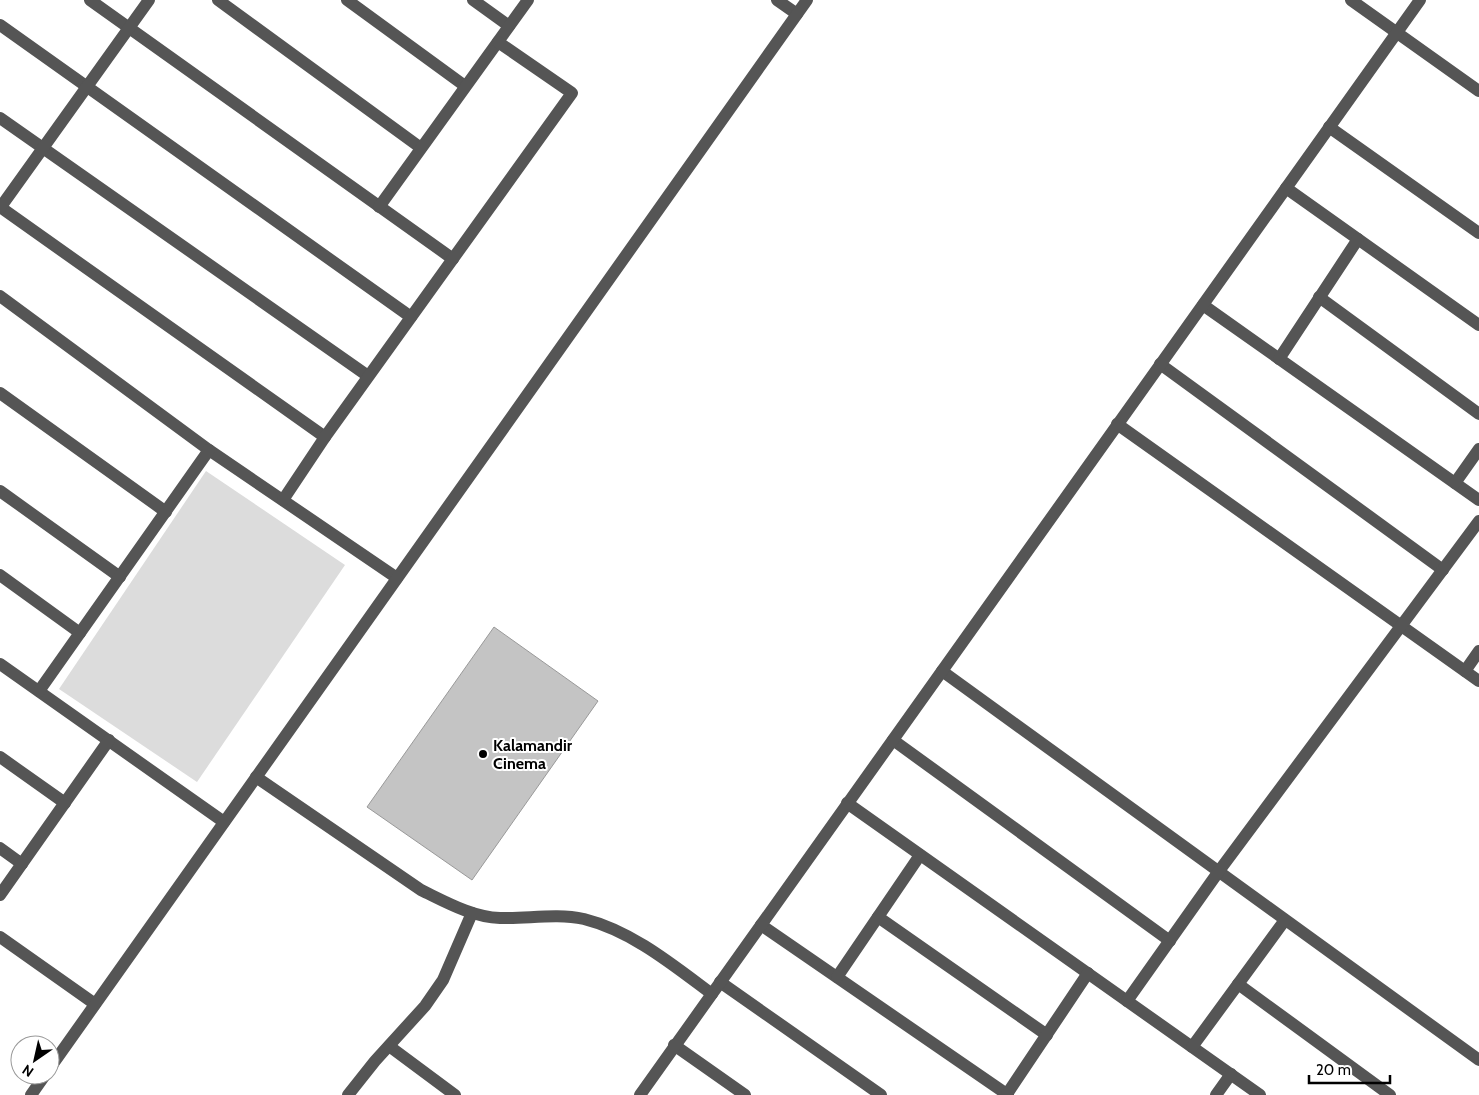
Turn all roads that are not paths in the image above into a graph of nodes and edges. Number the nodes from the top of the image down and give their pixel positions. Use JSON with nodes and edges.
{"nodes":[{"id":1,"x":90,"y":0,"type":"edge"},
{"id":2,"x":149,"y":0,"type":"edge"},
{"id":3,"x":218,"y":0,"type":"edge"},
{"id":4,"x":347,"y":0,"type":"edge"},
{"id":5,"x":473,"y":0,"type":"edge"},
{"id":6,"x":528,"y":0,"type":"edge"},
{"id":7,"x":777,"y":0,"type":"edge"},
{"id":8,"x":807,"y":0,"type":"edge"},
{"id":9,"x":1351,"y":0,"type":"edge"},
{"id":10,"x":1420,"y":0,"type":"edge"},
{"id":11,"x":797,"y":14,"type":"junction"},
{"id":12,"x":0,"y":25,"type":"edge"},
{"id":13,"x":509,"y":26,"type":"junction"},
{"id":14,"x":129,"y":28,"type":"junction"},
{"id":15,"x":1397,"y":32,"type":"junction"},
{"id":16,"x":498,"y":42,"type":"junction"},
{"id":17,"x":87,"y":86,"type":"junction"},
{"id":18,"x":465,"y":86,"type":"junction"},
{"id":19,"x":1479,"y":91,"type":"edge"},
{"id":20,"x":0,"y":118,"type":"edge"},
{"id":21,"x":1329,"y":127,"type":"junction"},
{"id":22,"x":43,"y":147,"type":"junction"},
{"id":23,"x":421,"y":148,"type":"junction"},
{"id":24,"x":1286,"y":188,"type":"junction"},
{"id":25,"x":379,"y":206,"type":"junction"},
{"id":26,"x":0,"y":207,"type":"edge"},
{"id":27,"x":1479,"y":233,"type":"edge"},
{"id":28,"x":1358,"y":239,"type":"junction"},
{"id":29,"x":453,"y":259,"type":"junction"},
{"id":30,"x":0,"y":296,"type":"edge"},
{"id":31,"x":1320,"y":297,"type":"junction"},
{"id":32,"x":1203,"y":305,"type":"junction"},
{"id":33,"x":411,"y":317,"type":"junction"},
{"id":34,"x":1479,"y":326,"type":"edge"},
{"id":35,"x":1279,"y":359,"type":"junction"},
{"id":36,"x":1160,"y":364,"type":"junction"},
{"id":37,"x":368,"y":376,"type":"junction"},
{"id":38,"x":0,"y":393,"type":"edge"},
{"id":39,"x":1479,"y":414,"type":"edge"},
{"id":40,"x":1117,"y":424,"type":"junction"},
{"id":41,"x":325,"y":437,"type":"junction"},
{"id":42,"x":1479,"y":449,"type":"edge"},
{"id":43,"x":209,"y":450,"type":"junction"},
{"id":44,"x":1455,"y":484,"type":"junction"},
{"id":45,"x":0,"y":491,"type":"edge"},
{"id":46,"x":283,"y":500,"type":"junction"},
{"id":47,"x":1479,"y":500,"type":"edge"},
{"id":48,"x":166,"y":512,"type":"junction"},
{"id":49,"x":1479,"y":520,"type":"edge"},
{"id":50,"x":1442,"y":570,"type":"junction"},
{"id":51,"x":0,"y":575,"type":"edge"},
{"id":52,"x":120,"y":577,"type":"junction"},
{"id":53,"x":397,"y":578,"type":"junction"},
{"id":54,"x":1401,"y":626,"type":"junction"},
{"id":55,"x":80,"y":633,"type":"junction"},
{"id":56,"x":1479,"y":651,"type":"edge"},
{"id":57,"x":0,"y":664,"type":"edge"},
{"id":58,"x":942,"y":671,"type":"junction"},
{"id":59,"x":1465,"y":671,"type":"junction"},
{"id":60,"x":1479,"y":681,"type":"edge"},
{"id":61,"x":39,"y":691,"type":"junction"},
{"id":62,"x":109,"y":740,"type":"junction"},
{"id":63,"x":892,"y":740,"type":"junction"},
{"id":64,"x":0,"y":757,"type":"edge"},
{"id":65,"x":256,"y":777,"type":"junction"},
{"id":66,"x":64,"y":803,"type":"junction"},
{"id":67,"x":847,"y":803,"type":"junction"},
{"id":68,"x":224,"y":822,"type":"junction"},
{"id":69,"x":0,"y":848,"type":"edge"},
{"id":70,"x":920,"y":855,"type":"junction"},
{"id":71,"x":22,"y":864,"type":"junction"},
{"id":72,"x":1219,"y":871,"type":"junction"},
{"id":73,"x":0,"y":895,"type":"edge"},
{"id":74,"x":472,"y":913,"type":"junction"},
{"id":75,"x":878,"y":917,"type":"junction"},
{"id":76,"x":1286,"y":920,"type":"junction"},
{"id":77,"x":761,"y":925,"type":"junction"},
{"id":78,"x":0,"y":937,"type":"edge"},
{"id":79,"x":1170,"y":941,"type":"junction"},
{"id":80,"x":1088,"y":973,"type":"junction"},
{"id":81,"x":838,"y":977,"type":"junction"},
{"id":82,"x":720,"y":982,"type":"junction"},
{"id":83,"x":1238,"y":984,"type":"junction"},
{"id":84,"x":712,"y":994,"type":"junction"},
{"id":85,"x":1127,"y":1001,"type":"junction"},
{"id":86,"x":95,"y":1004,"type":"junction"},
{"id":87,"x":1047,"y":1035,"type":"junction"},
{"id":88,"x":674,"y":1045,"type":"junction"},
{"id":89,"x":389,"y":1046,"type":"junction"},
{"id":90,"x":1192,"y":1047,"type":"junction"},
{"id":91,"x":60,"y":1054,"type":"edge"},
{"id":92,"x":1479,"y":1060,"type":"edge"},
{"id":93,"x":1231,"y":1074,"type":"junction"},
{"id":94,"x":348,"y":1095,"type":"edge"},
{"id":95,"x":455,"y":1095,"type":"edge"},
{"id":96,"x":640,"y":1095,"type":"edge"},
{"id":97,"x":745,"y":1095,"type":"edge"},
{"id":98,"x":881,"y":1095,"type":"edge"},
{"id":99,"x":1008,"y":1095,"type":"edge"},
{"id":100,"x":1216,"y":1095,"type":"edge"},
{"id":101,"x":1260,"y":1095,"type":"edge"},
{"id":102,"x":1390,"y":1095,"type":"edge"}],
"edges":[{"from":1,"to":14,"type":"street"},
{"from":2,"to":14,"type":"street"},
{"from":3,"to":23,"type":"street"},
{"from":4,"to":18,"type":"street"},
{"from":5,"to":13,"type":"street"},
{"from":6,"to":13,"type":"street"},
{"from":7,"to":11,"type":"street"},
{"from":8,"to":11,"type":"street"},
{"from":9,"to":15,"type":"street"},
{"from":10,"to":15,"type":"street"},
{"from":11,"to":53,"type":"street"},
{"from":12,"to":17,"type":"street"},
{"from":13,"to":16,"type":"street"},
{"from":14,"to":17,"type":"street"},
{"from":14,"to":25,"type":"street"},
{"from":15,"to":19,"type":"street"},
{"from":15,"to":21,"type":"street"},
{"from":16,"to":18,"type":"street"},
{"from":16,"to":29,"type":"street"},
{"from":17,"to":22,"type":"street"},
{"from":17,"to":33,"type":"street"},
{"from":18,"to":23,"type":"street"},
{"from":20,"to":22,"type":"street"},
{"from":21,"to":24,"type":"street"},
{"from":21,"to":27,"type":"street"},
{"from":22,"to":26,"type":"street"},
{"from":22,"to":37,"type":"street"},
{"from":23,"to":25,"type":"street"},
{"from":24,"to":28,"type":"street"},
{"from":24,"to":32,"type":"street"},
{"from":25,"to":29,"type":"street"},
{"from":26,"to":41,"type":"street"},
{"from":28,"to":31,"type":"street"},
{"from":28,"to":34,"type":"street"},
{"from":29,"to":33,"type":"street"},
{"from":30,"to":43,"type":"street"},
{"from":31,"to":35,"type":"street"},
{"from":31,"to":39,"type":"street"},
{"from":32,"to":35,"type":"street"},
{"from":32,"to":36,"type":"street"},
{"from":33,"to":37,"type":"street"},
{"from":35,"to":44,"type":"street"},
{"from":36,"to":40,"type":"street"},
{"from":36,"to":50,"type":"street"},
{"from":37,"to":41,"type":"street"},
{"from":38,"to":48,"type":"street"},
{"from":40,"to":54,"type":"street"},
{"from":40,"to":58,"type":"street"},
{"from":41,"to":46,"type":"street"},
{"from":42,"to":44,"type":"street"},
{"from":43,"to":46,"type":"street"},
{"from":43,"to":48,"type":"street"},
{"from":44,"to":47,"type":"street"},
{"from":45,"to":52,"type":"street"},
{"from":46,"to":53,"type":"street"},
{"from":48,"to":52,"type":"street"},
{"from":49,"to":50,"type":"street"},
{"from":50,"to":54,"type":"street"},
{"from":51,"to":55,"type":"street"},
{"from":52,"to":55,"type":"street"},
{"from":53,"to":65,"type":"street"},
{"from":54,"to":59,"type":"street"},
{"from":54,"to":72,"type":"street"},
{"from":55,"to":61,"type":"street"},
{"from":56,"to":59,"type":"street"},
{"from":57,"to":61,"type":"street"},
{"from":58,"to":63,"type":"street"},
{"from":58,"to":72,"type":"street"},
{"from":59,"to":60,"type":"street"},
{"from":61,"to":62,"type":"street"},
{"from":62,"to":66,"type":"street"},
{"from":62,"to":68,"type":"street"},
{"from":63,"to":67,"type":"street"},
{"from":63,"to":79,"type":"street"},
{"from":64,"to":66,"type":"street"},
{"from":65,"to":68,"type":"street"},
{"from":65,"to":74,"type":"street"},
{"from":66,"to":71,"type":"street"},
{"from":67,"to":70,"type":"street"},
{"from":67,"to":77,"type":"street"},
{"from":68,"to":86,"type":"street"},
{"from":69,"to":71,"type":"street"},
{"from":70,"to":75,"type":"street"},
{"from":70,"to":80,"type":"street"},
{"from":71,"to":73,"type":"street"},
{"from":72,"to":76,"type":"street"},
{"from":72,"to":79,"type":"street"},
{"from":74,"to":84,"type":"street"},
{"from":74,"to":89,"type":"street"},
{"from":75,"to":81,"type":"street"},
{"from":75,"to":87,"type":"street"},
{"from":76,"to":83,"type":"street"},
{"from":76,"to":92,"type":"street"},
{"from":77,"to":81,"type":"street"},
{"from":77,"to":82,"type":"street"},
{"from":78,"to":86,"type":"street"},
{"from":79,"to":85,"type":"street"},
{"from":80,"to":85,"type":"street"},
{"from":80,"to":87,"type":"street"},
{"from":81,"to":99,"type":"street"},
{"from":82,"to":84,"type":"street"},
{"from":82,"to":98,"type":"street"},
{"from":83,"to":90,"type":"street"},
{"from":83,"to":102,"type":"street"},
{"from":84,"to":88,"type":"street"},
{"from":85,"to":90,"type":"street"},
{"from":86,"to":91,"type":"street"},
{"from":87,"to":99,"type":"street"},
{"from":88,"to":96,"type":"street"},
{"from":88,"to":97,"type":"street"},
{"from":89,"to":94,"type":"street"},
{"from":89,"to":95,"type":"street"},
{"from":90,"to":93,"type":"street"},
{"from":93,"to":100,"type":"street"},
{"from":93,"to":101,"type":"street"}]}
